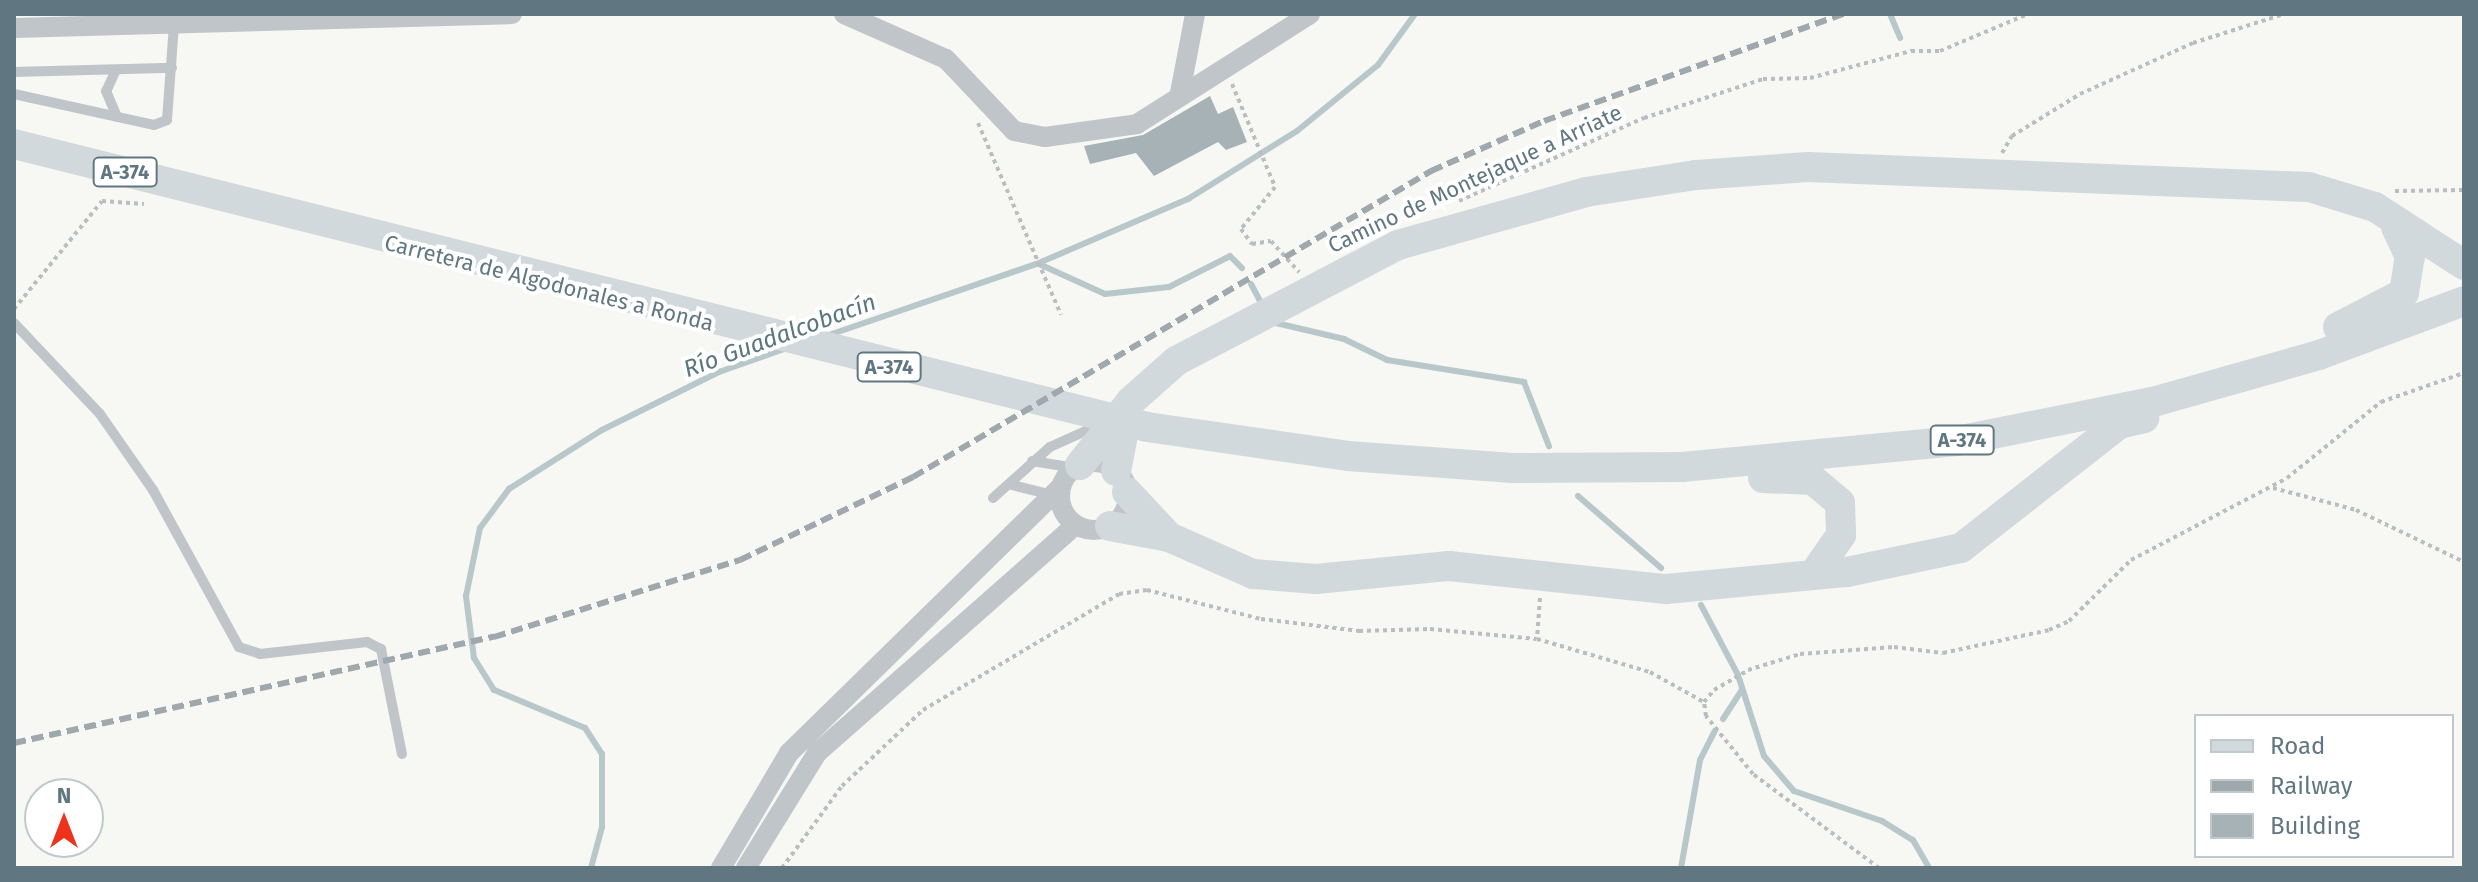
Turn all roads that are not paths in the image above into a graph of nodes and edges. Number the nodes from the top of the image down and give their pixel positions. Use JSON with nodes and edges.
{"nodes":[{"id":1,"x":512,"y":14,"type":"edge"},
{"id":2,"x":844,"y":14,"type":"edge"},
{"id":3,"x":1195,"y":14,"type":"edge"},
{"id":4,"x":1310,"y":14,"type":"edge"},
{"id":5,"x":174,"y":25,"type":"junction"},
{"id":6,"x":14,"y":28,"type":"edge"},
{"id":7,"x":172,"y":68,"type":"junction"},
{"id":8,"x":116,"y":70,"type":"junction"},
{"id":9,"x":14,"y":72,"type":"edge"},
{"id":10,"x":1180,"y":93,"type":"junction"},
{"id":11,"x":14,"y":94,"type":"edge"},
{"id":12,"x":117,"y":117,"type":"junction"},
{"id":13,"x":14,"y":144,"type":"edge"},
{"id":14,"x":14,"y":162,"type":"edge"},
{"id":15,"x":234,"y":204,"type":"junction"},
{"id":16,"x":2385,"y":217,"type":"junction"},
{"id":17,"x":2464,"y":265,"type":"edge"},
{"id":18,"x":2464,"y":301,"type":"edge"},
{"id":19,"x":2416,"y":320,"type":"junction"},
{"id":20,"x":14,"y":323,"type":"edge"},
{"id":21,"x":2235,"y":379,"type":"junction"},
{"id":22,"x":1124,"y":409,"type":"junction"},
{"id":23,"x":1032,"y":461,"type":"junction"},
{"id":24,"x":1682,"y":467,"type":"junction"},
{"id":25,"x":1067,"y":479,"type":"junction"},
{"id":26,"x":1122,"y":482,"type":"junction"},
{"id":27,"x":1012,"y":485,"type":"junction"},
{"id":28,"x":993,"y":498,"type":"dead end"},
{"id":29,"x":1076,"y":525,"type":"junction"},
{"id":30,"x":1110,"y":526,"type":"junction"},
{"id":31,"x":1169,"y":537,"type":"junction"},
{"id":32,"x":1814,"y":574,"type":"junction"},
{"id":33,"x":402,"y":754,"type":"dead end"},
{"id":34,"x":721,"y":868,"type":"edge"},
{"id":35,"x":746,"y":868,"type":"edge"}],
"edges":[{"from":1,"to":5,"type":"street"},
{"from":2,"to":10,"type":"street"},
{"from":3,"to":10,"type":"street"},
{"from":4,"to":10,"type":"street"},
{"from":5,"to":6,"type":"street"},
{"from":5,"to":7,"type":"lane"},
{"from":7,"to":8,"type":"lane"},
{"from":7,"to":12,"type":"lane"},
{"from":8,"to":9,"type":"lane"},
{"from":8,"to":12,"type":"lane"},
{"from":11,"to":12,"type":"lane"},
{"from":13,"to":15,"type":"main road","name":"Carretera de Algodonales a Ronda","number":"A-374"},
{"from":14,"to":15,"type":"main road","name":"Carretera de Algodonales a Ronda","number":"A-374"},
{"from":15,"to":24,"type":"main road","name":"Carretera de Algodonales a Ronda","number":"A-374"},
{"from":16,"to":17,"type":"main road"},
{"from":16,"to":21,"type":"main road"},
{"from":16,"to":22,"type":"main road"},
{"from":18,"to":19,"type":"main road","name":"Carretera de Algodonales a Ronda","number":"A-374"},
{"from":19,"to":21,"type":"main road","name":"Carretera de Algodonales a Ronda","number":"A-374"},
{"from":19,"to":32,"type":"main road"},
{"from":20,"to":33,"type":"lane"},
{"from":21,"to":24,"type":"main road","name":"Carretera de Algodonales a Ronda","number":"A-374"},
{"from":22,"to":23,"type":"lane"},
{"from":22,"to":25,"type":"main road"},
{"from":22,"to":26,"type":"main road"},
{"from":23,"to":25,"type":"lane"},
{"from":23,"to":27,"type":"lane"},
{"from":24,"to":32,"type":"main road"},
{"from":25,"to":26,"type":"street"},
{"from":25,"to":27,"type":"lane"},
{"from":25,"to":29,"type":"street"},
{"from":25,"to":34,"type":"street"},
{"from":26,"to":30,"type":"street"},
{"from":26,"to":31,"type":"main road"},
{"from":27,"to":28,"type":"lane"},
{"from":29,"to":30,"type":"street"},
{"from":29,"to":35,"type":"street"},
{"from":30,"to":31,"type":"main road"},
{"from":31,"to":32,"type":"main road"}]}
